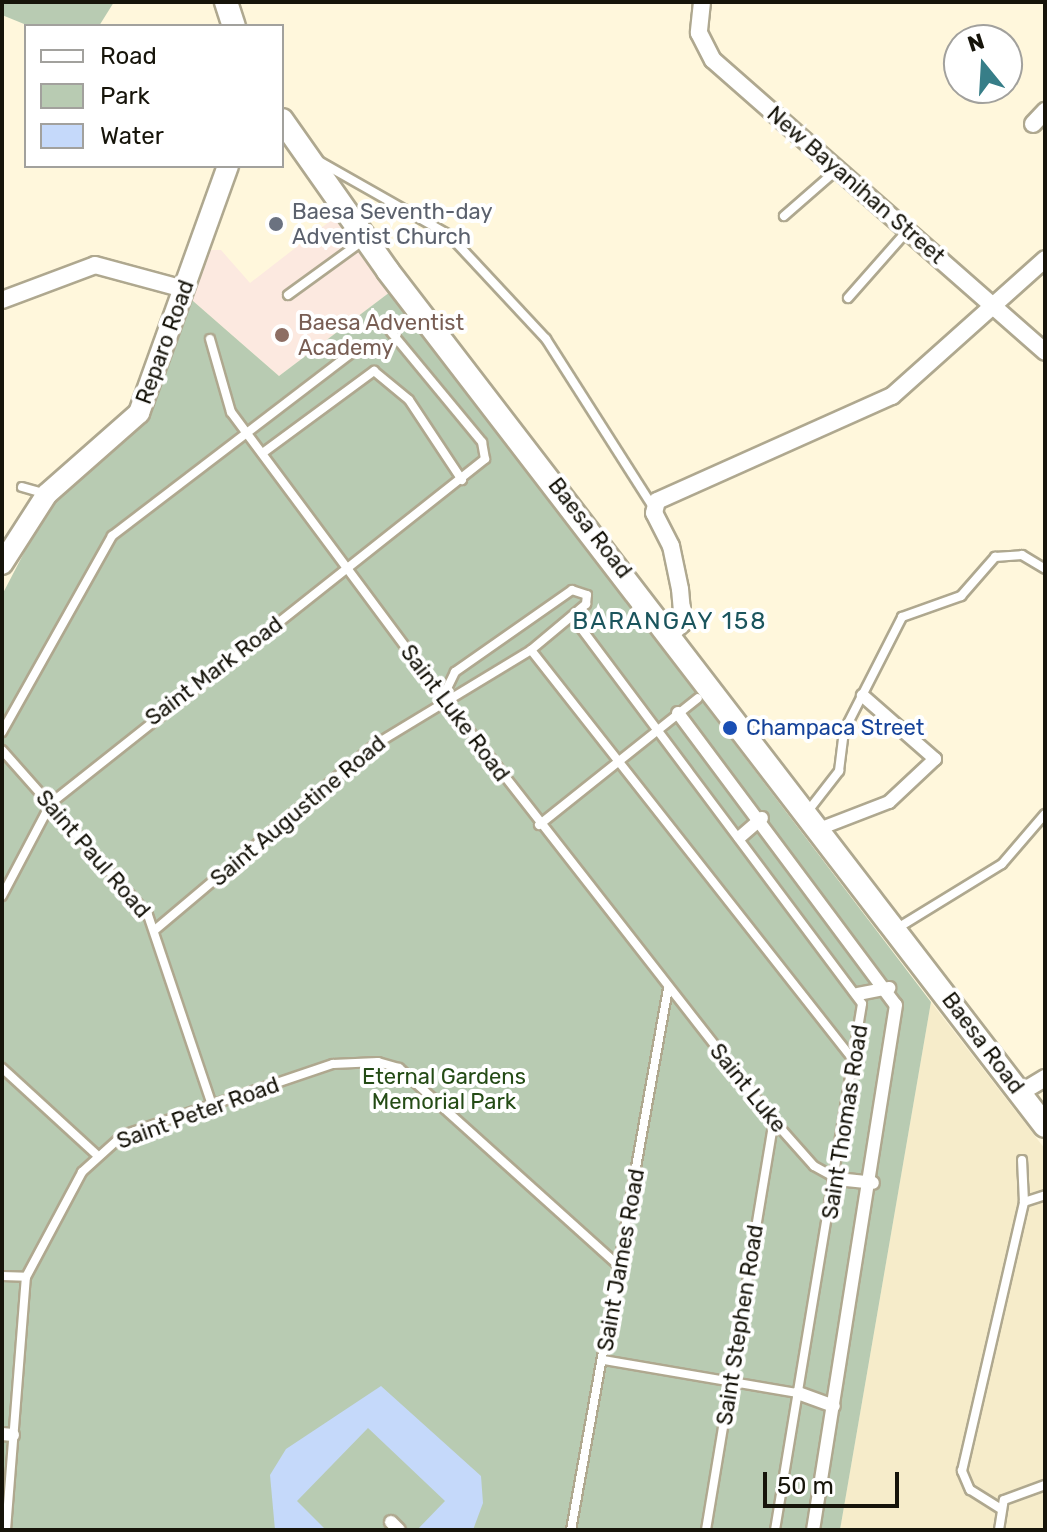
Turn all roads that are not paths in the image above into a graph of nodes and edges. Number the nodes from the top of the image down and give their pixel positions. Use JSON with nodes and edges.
{"nodes":[{"id":1,"x":226,"y":2,"type":"edge"},
{"id":2,"x":702,"y":2,"type":"edge"},
{"id":3,"x":233,"y":24,"type":"edge"},
{"id":4,"x":1045,"y":111,"type":"edge"},
{"id":5,"x":284,"y":123,"type":"edge"},
{"id":6,"x":1033,"y":124,"type":"dead end"},
{"id":7,"x":309,"y":164,"type":"junction"},
{"id":8,"x":840,"y":167,"type":"junction"},
{"id":9,"x":227,"y":168,"type":"edge"},
{"id":10,"x":784,"y":216,"type":"dead end"},
{"id":11,"x":908,"y":230,"type":"junction"},
{"id":12,"x":365,"y":239,"type":"junction"},
{"id":13,"x":1045,"y":259,"type":"edge"},
{"id":14,"x":184,"y":289,"type":"junction"},
{"id":15,"x":288,"y":295,"type":"dead end"},
{"id":16,"x":848,"y":298,"type":"dead end"},
{"id":17,"x":2,"y":300,"type":"edge"},
{"id":18,"x":993,"y":306,"type":"junction"},
{"id":19,"x":391,"y":332,"type":"dead end"},
{"id":20,"x":210,"y":339,"type":"dead end"},
{"id":21,"x":1045,"y":352,"type":"edge"},
{"id":22,"x":351,"y":353,"type":"dead end"},
{"id":23,"x":247,"y":433,"type":"junction"},
{"id":24,"x":264,"y":452,"type":"junction"},
{"id":25,"x":462,"y":480,"type":"junction"},
{"id":26,"x":22,"y":487,"type":"dead end"},
{"id":27,"x":47,"y":494,"type":"junction"},
{"id":28,"x":653,"y":508,"type":"junction"},
{"id":29,"x":2,"y":564,"type":"edge"},
{"id":30,"x":348,"y":569,"type":"junction"},
{"id":31,"x":1045,"y":569,"type":"edge"},
{"id":32,"x":572,"y":616,"type":"junction"},
{"id":33,"x":672,"y":633,"type":"junction"},
{"id":34,"x":531,"y":650,"type":"junction"},
{"id":35,"x":863,"y":696,"type":"junction"},
{"id":36,"x":443,"y":697,"type":"junction"},
{"id":37,"x":698,"y":698,"type":"dead end"},
{"id":38,"x":678,"y":713,"type":"junction"},
{"id":39,"x":2,"y":732,"type":"edge"},
{"id":40,"x":654,"y":732,"type":"junction"},
{"id":41,"x":2,"y":750,"type":"edge"},
{"id":42,"x":619,"y":761,"type":"junction"},
{"id":43,"x":51,"y":803,"type":"junction"},
{"id":44,"x":1045,"y":814,"type":"edge"},
{"id":45,"x":762,"y":818,"type":"junction"},
{"id":46,"x":813,"y":820,"type":"junction"},
{"id":47,"x":539,"y":825,"type":"junction"},
{"id":48,"x":740,"y":837,"type":"junction"},
{"id":49,"x":2,"y":896,"type":"edge"},
{"id":50,"x":156,"y":929,"type":"junction"},
{"id":51,"x":896,"y":929,"type":"junction"},
{"id":52,"x":889,"y":988,"type":"junction"},
{"id":53,"x":668,"y":989,"type":"junction"},
{"id":54,"x":858,"y":994,"type":"junction"},
{"id":55,"x":855,"y":1062,"type":"junction"},
{"id":56,"x":2,"y":1068,"type":"edge"},
{"id":57,"x":1045,"y":1078,"type":"edge"},
{"id":58,"x":1020,"y":1093,"type":"junction"},
{"id":59,"x":212,"y":1105,"type":"junction"},
{"id":60,"x":774,"y":1121,"type":"junction"},
{"id":61,"x":1045,"y":1126,"type":"edge"},
{"id":62,"x":96,"y":1154,"type":"junction"},
{"id":63,"x":1022,"y":1160,"type":"dead end"},
{"id":64,"x":837,"y":1179,"type":"junction"},
{"id":65,"x":873,"y":1183,"type":"junction"},
{"id":66,"x":1045,"y":1195,"type":"edge"},
{"id":67,"x":1024,"y":1202,"type":"junction"},
{"id":68,"x":618,"y":1265,"type":"junction"},
{"id":69,"x":2,"y":1276,"type":"edge"},
{"id":70,"x":26,"y":1277,"type":"junction"},
{"id":71,"x":604,"y":1360,"type":"junction"},
{"id":72,"x":732,"y":1380,"type":"junction"},
{"id":73,"x":798,"y":1393,"type":"junction"},
{"id":74,"x":834,"y":1406,"type":"junction"},
{"id":75,"x":8,"y":1434,"type":"edge"},
{"id":76,"x":1045,"y":1485,"type":"edge"},
{"id":77,"x":1001,"y":1509,"type":"junction"},
{"id":78,"x":6,"y":1530,"type":"edge"},
{"id":79,"x":571,"y":1530,"type":"edge"},
{"id":80,"x":706,"y":1530,"type":"edge"},
{"id":81,"x":775,"y":1530,"type":"edge"},
{"id":82,"x":813,"y":1530,"type":"edge"},
{"id":83,"x":999,"y":1530,"type":"edge"}],
"edges":[{"from":1,"to":3,"type":"main road"},
{"from":2,"to":8,"type":"street","name":"New Bayanihan Street"},
{"from":4,"to":6,"type":"street"},
{"from":5,"to":7,"type":"main road","name":"Baesa Road"},
{"from":7,"to":12,"type":"main road","name":"Baesa Road"},
{"from":7,"to":28,"type":"lane"},
{"from":8,"to":10,"type":"lane"},
{"from":8,"to":11,"type":"street","name":"New Bayanihan Street"},
{"from":9,"to":14,"type":"street","name":"Reparo Road"},
{"from":11,"to":16,"type":"lane"},
{"from":11,"to":18,"type":"street","name":"New Bayanihan Street"},
{"from":12,"to":15,"type":"lane"},
{"from":12,"to":33,"type":"main road","name":"Baesa Road"},
{"from":13,"to":18,"type":"street"},
{"from":14,"to":17,"type":"street"},
{"from":14,"to":27,"type":"street","name":"Reparo Road"},
{"from":18,"to":21,"type":"street","name":"New Bayanihan Street"},
{"from":18,"to":28,"type":"street"},
{"from":19,"to":25,"type":"lane","name":"Saint Mark Road"},
{"from":20,"to":23,"type":"lane","name":"Saint Luke Road"},
{"from":22,"to":23,"type":"lane"},
{"from":23,"to":24,"type":"lane","name":"Saint Luke Road"},
{"from":23,"to":39,"type":"lane"},
{"from":24,"to":25,"type":"lane"},
{"from":24,"to":30,"type":"lane","name":"Saint Luke Road"},
{"from":25,"to":30,"type":"lane","name":"Saint Mark Road"},
{"from":26,"to":27,"type":"lane"},
{"from":27,"to":29,"type":"street","name":"Reparo Road"},
{"from":28,"to":33,"type":"street"},
{"from":30,"to":36,"type":"lane","name":"Saint Luke Road"},
{"from":30,"to":43,"type":"lane","name":"Saint Mark Road"},
{"from":31,"to":35,"type":"lane"},
{"from":32,"to":34,"type":"lane"},
{"from":32,"to":36,"type":"lane"},
{"from":32,"to":40,"type":"lane","name":"Saint Thomas Road"},
{"from":33,"to":46,"type":"main road","name":"Baesa Road"},
{"from":34,"to":36,"type":"lane"},
{"from":34,"to":42,"type":"lane"},
{"from":35,"to":46,"type":"lane"},
{"from":35,"to":46,"type":"street"},
{"from":36,"to":47,"type":"lane","name":"Saint Luke Road"},
{"from":36,"to":50,"type":"lane","name":"Saint Augustine Road"},
{"from":37,"to":38,"type":"lane"},
{"from":38,"to":40,"type":"lane"},
{"from":38,"to":45,"type":"street"},
{"from":40,"to":42,"type":"lane"},
{"from":40,"to":48,"type":"lane","name":"Saint Thomas Road"},
{"from":41,"to":43,"type":"lane","name":"Saint Paul Road"},
{"from":42,"to":47,"type":"lane"},
{"from":42,"to":55,"type":"lane"},
{"from":43,"to":49,"type":"lane","name":"Saint Mark Road"},
{"from":43,"to":50,"type":"lane","name":"Saint Paul Road"},
{"from":44,"to":51,"type":"lane"},
{"from":45,"to":48,"type":"street"},
{"from":45,"to":52,"type":"street"},
{"from":46,"to":51,"type":"main road","name":"Baesa Road"},
{"from":47,"to":53,"type":"lane","name":"Saint Luke Road"},
{"from":48,"to":54,"type":"lane","name":"Saint Thomas Road"},
{"from":50,"to":59,"type":"lane","name":"Saint Paul Road"},
{"from":51,"to":58,"type":"main road","name":"Baesa Road"},
{"from":52,"to":54,"type":"street"},
{"from":52,"to":65,"type":"street"},
{"from":53,"to":60,"type":"lane","name":"Saint Luke"},
{"from":53,"to":68,"type":"lane","name":"Saint James Road"},
{"from":54,"to":55,"type":"lane","name":"Saint Thomas Road"},
{"from":55,"to":64,"type":"lane","name":"Saint Thomas Road"},
{"from":56,"to":62,"type":"lane"},
{"from":57,"to":58,"type":"street"},
{"from":58,"to":61,"type":"main road","name":"Baesa Road"},
{"from":59,"to":62,"type":"lane","name":"Saint Peter Road"},
{"from":59,"to":68,"type":"lane","name":"Saint Peter Road"},
{"from":60,"to":64,"type":"lane","name":"Saint Luke"},
{"from":60,"to":72,"type":"lane","name":"Saint Stephen Road"},
{"from":62,"to":70,"type":"lane","name":"Saint Peter Road"},
{"from":63,"to":67,"type":"lane"},
{"from":64,"to":65,"type":"street"},
{"from":64,"to":73,"type":"lane","name":"Saint Thomas Road"},
{"from":65,"to":74,"type":"street"},
{"from":66,"to":67,"type":"lane"},
{"from":67,"to":77,"type":"lane"},
{"from":68,"to":71,"type":"lane","name":"Saint James Road"},
{"from":69,"to":70,"type":"lane"},
{"from":70,"to":75,"type":"lane","name":"Saint Peter Road"},
{"from":71,"to":72,"type":"lane"},
{"from":71,"to":79,"type":"lane","name":"Saint James Road"},
{"from":72,"to":73,"type":"lane"},
{"from":72,"to":80,"type":"lane","name":"Saint Stephen Road"},
{"from":73,"to":74,"type":"street"},
{"from":73,"to":81,"type":"lane","name":"Saint Thomas Road"},
{"from":74,"to":82,"type":"street"},
{"from":75,"to":78,"type":"lane","name":"Saint Peter Road"},
{"from":76,"to":77,"type":"lane"},
{"from":77,"to":83,"type":"lane"}]}
